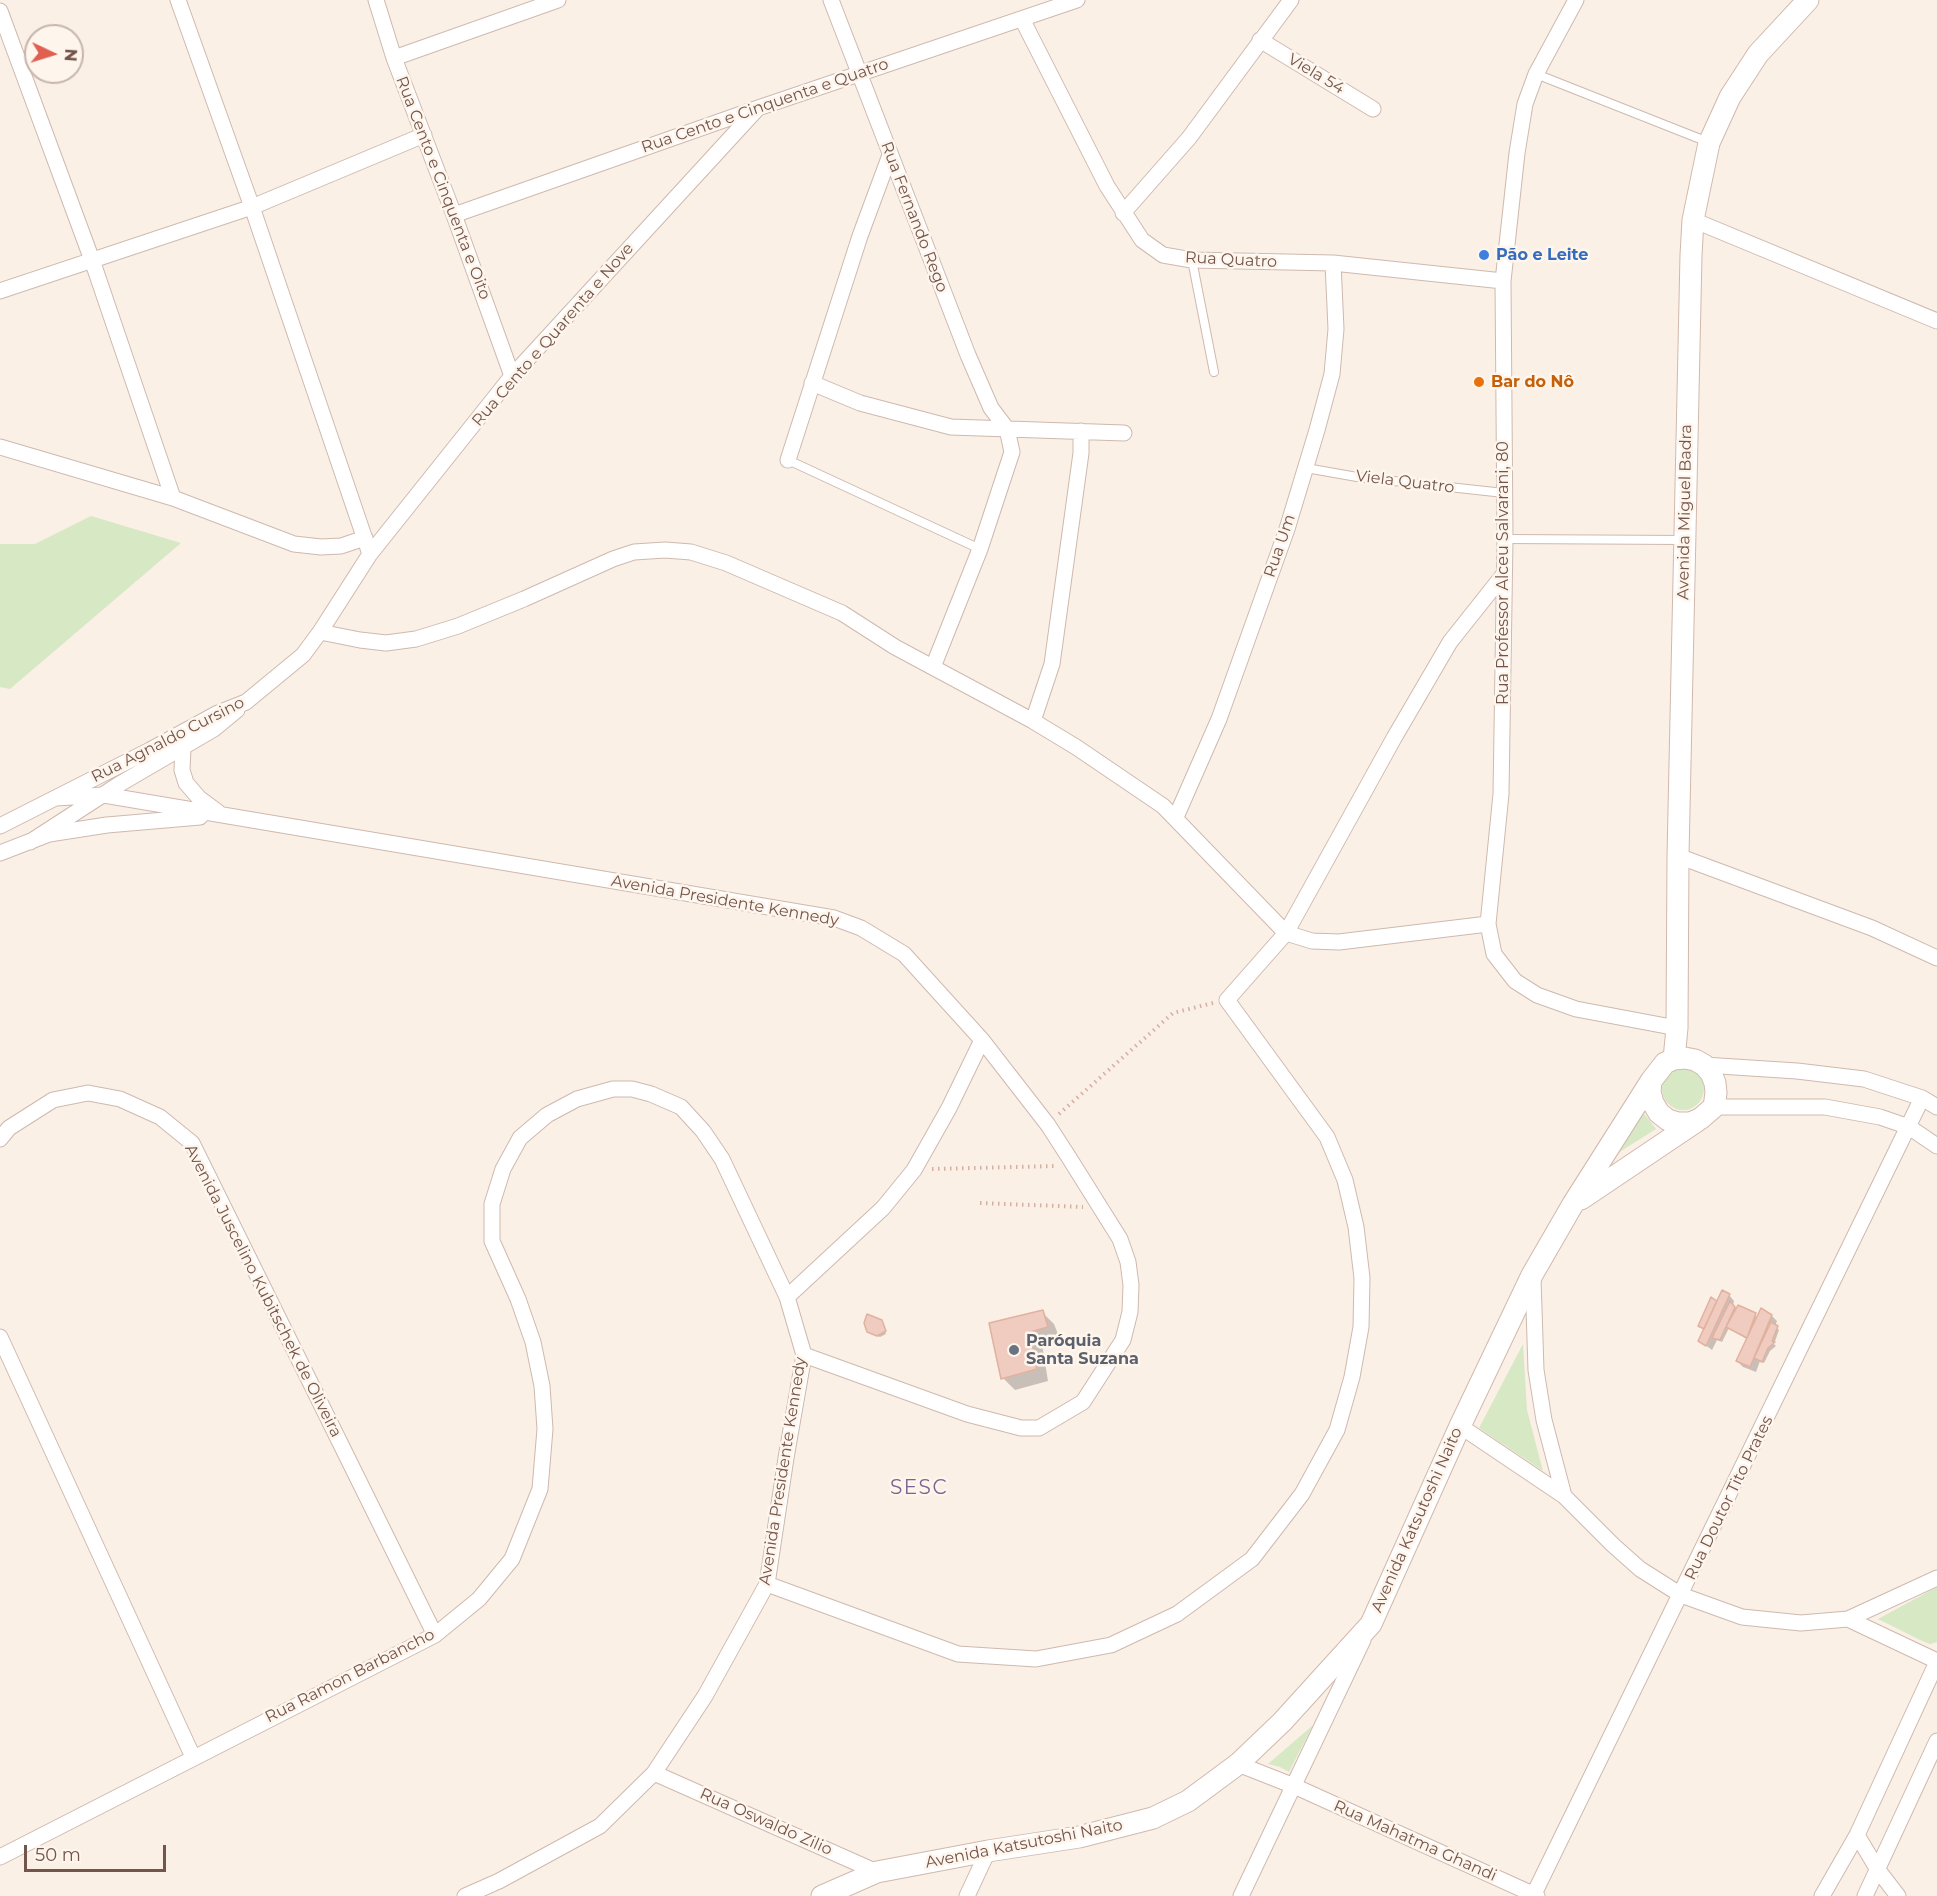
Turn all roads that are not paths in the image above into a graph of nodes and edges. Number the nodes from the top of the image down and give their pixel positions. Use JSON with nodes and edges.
{"nodes":[{"id":1,"x":178,"y":0,"type":"edge"},
{"id":2,"x":376,"y":0,"type":"edge"},
{"id":3,"x":558,"y":0,"type":"edge"},
{"id":4,"x":831,"y":0,"type":"edge"},
{"id":5,"x":1077,"y":0,"type":"edge"},
{"id":6,"x":1291,"y":0,"type":"edge"},
{"id":7,"x":1576,"y":0,"type":"edge"},
{"id":8,"x":1808,"y":0,"type":"edge"},
{"id":9,"x":0,"y":11,"type":"edge"},
{"id":10,"x":1022,"y":19,"type":"junction"},
{"id":11,"x":1260,"y":40,"type":"junction"},
{"id":12,"x":394,"y":58,"type":"junction"},
{"id":13,"x":859,"y":74,"type":"junction"},
{"id":14,"x":1536,"y":74,"type":"junction"},
{"id":15,"x":758,"y":108,"type":"junction"},
{"id":16,"x":1373,"y":109,"type":"dead end"},
{"id":17,"x":424,"y":135,"type":"junction"},
{"id":18,"x":1709,"y":143,"type":"junction"},
{"id":19,"x":890,"y":155,"type":"junction"},
{"id":20,"x":252,"y":207,"type":"junction"},
{"id":21,"x":1123,"y":213,"type":"junction"},
{"id":22,"x":454,"y":215,"type":"junction"},
{"id":23,"x":1693,"y":220,"type":"junction"},
{"id":24,"x":92,"y":260,"type":"junction"},
{"id":25,"x":1192,"y":261,"type":"junction"},
{"id":26,"x":1333,"y":263,"type":"junction"},
{"id":27,"x":1503,"y":281,"type":"junction"},
{"id":28,"x":0,"y":291,"type":"edge"},
{"id":29,"x":1937,"y":321,"type":"edge"},
{"id":30,"x":1214,"y":372,"type":"dead end"},
{"id":31,"x":512,"y":376,"type":"junction"},
{"id":32,"x":812,"y":383,"type":"junction"},
{"id":33,"x":1007,"y":429,"type":"junction"},
{"id":34,"x":1081,"y":432,"type":"junction"},
{"id":35,"x":1124,"y":433,"type":"dead end"},
{"id":36,"x":0,"y":447,"type":"edge"},
{"id":37,"x":788,"y":460,"type":"joint"},
{"id":38,"x":1306,"y":468,"type":"junction"},
{"id":39,"x":1504,"y":493,"type":"junction"},
{"id":40,"x":173,"y":498,"type":"junction"},
{"id":41,"x":365,"y":538,"type":"junction"},
{"id":42,"x":1505,"y":539,"type":"junction"},
{"id":43,"x":1684,"y":540,"type":"junction"},
{"id":44,"x":980,"y":549,"type":"junction"},
{"id":45,"x":370,"y":554,"type":"junction"},
{"id":46,"x":1504,"y":574,"type":"junction"},
{"id":47,"x":320,"y":632,"type":"junction"},
{"id":48,"x":933,"y":667,"type":"junction"},
{"id":49,"x":246,"y":702,"type":"junction"},
{"id":50,"x":1033,"y":721,"type":"junction"},
{"id":51,"x":183,"y":748,"type":"junction"},
{"id":52,"x":150,"y":750,"type":"junction"},
{"id":53,"x":104,"y":795,"type":"junction"},
{"id":54,"x":57,"y":798,"type":"junction"},
{"id":55,"x":224,"y":816,"type":"junction"},
{"id":56,"x":1176,"y":818,"type":"junction"},
{"id":57,"x":107,"y":825,"type":"junction"},
{"id":58,"x":0,"y":826,"type":"edge"},
{"id":59,"x":30,"y":842,"type":"junction"},
{"id":60,"x":0,"y":853,"type":"edge"},
{"id":61,"x":1678,"y":856,"type":"junction"},
{"id":62,"x":1488,"y":924,"type":"junction"},
{"id":63,"x":1286,"y":933,"type":"junction"},
{"id":64,"x":1937,"y":958,"type":"edge"},
{"id":65,"x":1677,"y":1028,"type":"junction"},
{"id":66,"x":982,"y":1040,"type":"junction"},
{"id":67,"x":1674,"y":1059,"type":"junction"},
{"id":68,"x":1704,"y":1065,"type":"junction"},
{"id":69,"x":1651,"y":1081,"type":"junction"},
{"id":70,"x":1922,"y":1098,"type":"junction"},
{"id":71,"x":1937,"y":1107,"type":"edge"},
{"id":72,"x":1707,"y":1113,"type":"junction"},
{"id":73,"x":1909,"y":1127,"type":"junction"},
{"id":74,"x":0,"y":1139,"type":"edge"},
{"id":75,"x":1937,"y":1146,"type":"edge"},
{"id":76,"x":1573,"y":1204,"type":"junction"},
{"id":77,"x":1532,"y":1275,"type":"junction"},
{"id":78,"x":787,"y":1297,"type":"junction"},
{"id":79,"x":0,"y":1336,"type":"edge"},
{"id":80,"x":804,"y":1355,"type":"junction"},
{"id":81,"x":1460,"y":1426,"type":"junction"},
{"id":82,"x":1564,"y":1496,"type":"junction"},
{"id":83,"x":1937,"y":1578,"type":"edge"},
{"id":84,"x":767,"y":1584,"type":"junction"},
{"id":85,"x":1681,"y":1595,"type":"junction"},
{"id":86,"x":1848,"y":1619,"type":"junction"},
{"id":87,"x":1371,"y":1624,"type":"junction"},
{"id":88,"x":435,"y":1635,"type":"junction"},
{"id":89,"x":1937,"y":1662,"type":"edge"},
{"id":90,"x":1937,"y":1741,"type":"edge"},
{"id":91,"x":193,"y":1757,"type":"junction"},
{"id":92,"x":1238,"y":1764,"type":"junction"},
{"id":93,"x":654,"y":1773,"type":"junction"},
{"id":94,"x":1294,"y":1786,"type":"junction"},
{"id":95,"x":1857,"y":1835,"type":"junction"},
{"id":96,"x":988,"y":1851,"type":"junction"},
{"id":97,"x":0,"y":1857,"type":"edge"},
{"id":98,"x":1878,"y":1870,"type":"junction"},
{"id":99,"x":877,"y":1872,"type":"junction"},
{"id":100,"x":465,"y":1896,"type":"edge"},
{"id":101,"x":822,"y":1896,"type":"edge"},
{"id":102,"x":968,"y":1896,"type":"edge"},
{"id":103,"x":1241,"y":1896,"type":"edge"},
{"id":104,"x":1535,"y":1896,"type":"edge"},
{"id":105,"x":1822,"y":1896,"type":"edge"},
{"id":106,"x":1865,"y":1896,"type":"edge"},
{"id":107,"x":1898,"y":1896,"type":"edge"}],
"edges":[{"from":1,"to":20,"type":"street"},
{"from":2,"to":12,"type":"street","name":"Rua Cento e Cinquenta e Oito"},
{"from":3,"to":12,"type":"street"},
{"from":4,"to":13,"type":"street","name":"Rua Fernando Rego"},
{"from":5,"to":10,"type":"street","name":"Rua Cento e Cinquenta e Quatro"},
{"from":6,"to":11,"type":"street"},
{"from":7,"to":14,"type":"street","name":"Rua Professor Alceu Salvarani, 80"},
{"from":8,"to":18,"type":"main road","name":"Avenida Miguel Badra"},
{"from":9,"to":24,"type":"street"},
{"from":10,"to":13,"type":"street","name":"Rua Cento e Cinquenta e Quatro"},
{"from":10,"to":21,"type":"street","name":"Rua Quatro"},
{"from":11,"to":16,"type":"street","name":"Viela 54"},
{"from":11,"to":21,"type":"street"},
{"from":12,"to":17,"type":"street","name":"Rua Cento e Cinquenta e Oito"},
{"from":13,"to":15,"type":"street","name":"Rua Cento e Cinquenta e Quatro"},
{"from":13,"to":19,"type":"street","name":"Rua Fernando Rego"},
{"from":14,"to":18,"type":"lane"},
{"from":14,"to":27,"type":"street","name":"Rua Professor Alceu Salvarani, 80"},
{"from":15,"to":22,"type":"street","name":"Rua Cento e Cinquenta e Quatro"},
{"from":15,"to":31,"type":"street","name":"Rua Cento e Quarenta e Nove"},
{"from":17,"to":20,"type":"street"},
{"from":17,"to":22,"type":"street","name":"Rua Cento e Cinquenta e Oito"},
{"from":18,"to":23,"type":"main road","name":"Avenida Miguel Badra"},
{"from":19,"to":32,"type":"street"},
{"from":19,"to":33,"type":"street","name":"Rua Fernando Rego"},
{"from":20,"to":24,"type":"street"},
{"from":20,"to":41,"type":"street"},
{"from":21,"to":25,"type":"street","name":"Rua Quatro"},
{"from":22,"to":31,"type":"street","name":"Rua Cento e Cinquenta e Oito"},
{"from":23,"to":29,"type":"street"},
{"from":23,"to":43,"type":"main road","name":"Avenida Miguel Badra"},
{"from":24,"to":28,"type":"street"},
{"from":24,"to":40,"type":"street"},
{"from":25,"to":26,"type":"street","name":"Rua Quatro"},
{"from":25,"to":30,"type":"lane"},
{"from":26,"to":27,"type":"street","name":"Rua Quatro"},
{"from":26,"to":38,"type":"street","name":"Rua Um"},
{"from":27,"to":39,"type":"street","name":"Rua Professor Alceu Salvarani, 80"},
{"from":31,"to":45,"type":"street","name":"Rua Cento e Quarenta e Nove"},
{"from":32,"to":33,"type":"street"},
{"from":32,"to":37,"type":"street"},
{"from":33,"to":34,"type":"street"},
{"from":33,"to":44,"type":"street"},
{"from":34,"to":35,"type":"street"},
{"from":34,"to":50,"type":"street"},
{"from":36,"to":40,"type":"street"},
{"from":37,"to":44,"type":"lane"},
{"from":38,"to":39,"type":"lane","name":"Viela Quatro"},
{"from":38,"to":56,"type":"street","name":"Rua Um"},
{"from":39,"to":42,"type":"street","name":"Rua Professor Alceu Salvarani, 80"},
{"from":40,"to":41,"type":"street"},
{"from":41,"to":45,"type":"street"},
{"from":42,"to":43,"type":"lane"},
{"from":42,"to":46,"type":"street","name":"Rua Professor Alceu Salvarani, 80"},
{"from":43,"to":61,"type":"main road","name":"Avenida Miguel Badra"},
{"from":44,"to":48,"type":"street"},
{"from":45,"to":47,"type":"street","name":"Rua Cento e Quarenta e Nove"},
{"from":46,"to":62,"type":"street","name":"Rua Professor Alceu Salvarani, 80"},
{"from":46,"to":63,"type":"street"},
{"from":47,"to":48,"type":"street"},
{"from":47,"to":49,"type":"street","name":"Rua Agnaldo Cursino"},
{"from":48,"to":50,"type":"street"},
{"from":49,"to":51,"type":"street"},
{"from":49,"to":52,"type":"street","name":"Rua Agnaldo Cursino"},
{"from":50,"to":56,"type":"street"},
{"from":51,"to":53,"type":"street"},
{"from":51,"to":55,"type":"street"},
{"from":52,"to":53,"type":"street"},
{"from":52,"to":54,"type":"street","name":"Rua Agnaldo Cursino"},
{"from":53,"to":54,"type":"street","name":"Avenida Presidente Kennedy"},
{"from":53,"to":55,"type":"street","name":"Avenida Presidente Kennedy"},
{"from":53,"to":57,"type":"street"},
{"from":53,"to":59,"type":"street"},
{"from":54,"to":58,"type":"street","name":"Rua Agnaldo Cursino"},
{"from":55,"to":57,"type":"street","name":"Avenida Presidente Kennedy"},
{"from":55,"to":66,"type":"street","name":"Avenida Presidente Kennedy"},
{"from":56,"to":63,"type":"street"},
{"from":57,"to":59,"type":"street","name":"Avenida Presidente Kennedy"},
{"from":59,"to":60,"type":"street"},
{"from":61,"to":64,"type":"street"},
{"from":61,"to":65,"type":"main road","name":"Avenida Miguel Badra"},
{"from":62,"to":63,"type":"street"},
{"from":62,"to":65,"type":"street","name":"Rua Professor Alceu Salvarani, 80"},
{"from":63,"to":84,"type":"street"},
{"from":65,"to":67,"type":"main road","name":"Avenida Miguel Badra"},
{"from":66,"to":78,"type":"street"},
{"from":66,"to":80,"type":"street","name":"Avenida Presidente Kennedy"},
{"from":67,"to":68,"type":"main road"},
{"from":67,"to":69,"type":"main road"},
{"from":68,"to":70,"type":"street"},
{"from":68,"to":72,"type":"main road"},
{"from":69,"to":72,"type":"main road"},
{"from":69,"to":76,"type":"main road"},
{"from":70,"to":71,"type":"street"},
{"from":70,"to":73,"type":"street","name":"Rua Doutor Tito Prates"},
{"from":72,"to":73,"type":"street"},
{"from":72,"to":76,"type":"main road"},
{"from":73,"to":75,"type":"street"},
{"from":73,"to":85,"type":"street","name":"Rua Doutor Tito Prates"},
{"from":74,"to":88,"type":"street","name":"Avenida Juscelino Kubitschek de Oliveira"},
{"from":76,"to":77,"type":"main road","name":"Avenida Katsutoshi Naito"},
{"from":77,"to":81,"type":"main road","name":"Avenida Katsutoshi Naito"},
{"from":77,"to":82,"type":"street"},
{"from":78,"to":80,"type":"street","name":"Avenida Presidente Kennedy"},
{"from":78,"to":88,"type":"street","name":"Rua Ramon Barbancho"},
{"from":79,"to":91,"type":"street"},
{"from":80,"to":84,"type":"street","name":"Avenida Presidente Kennedy"},
{"from":81,"to":82,"type":"street"},
{"from":81,"to":87,"type":"main road","name":"Avenida Katsutoshi Naito"},
{"from":82,"to":85,"type":"street"},
{"from":83,"to":86,"type":"street"},
{"from":84,"to":93,"type":"street","name":"Avenida Presidente Kennedy"},
{"from":85,"to":86,"type":"street"},
{"from":85,"to":104,"type":"street","name":"Rua Doutor Tito Prates"},
{"from":86,"to":89,"type":"street"},
{"from":87,"to":92,"type":"main road","name":"Avenida Katsutoshi Naito"},
{"from":87,"to":94,"type":"street"},
{"from":88,"to":91,"type":"street","name":"Rua Ramon Barbancho"},
{"from":89,"to":95,"type":"street"},
{"from":90,"to":98,"type":"street"},
{"from":91,"to":97,"type":"street","name":"Rua Ramon Barbancho"},
{"from":92,"to":94,"type":"street","name":"Rua Mahatma Ghandi"},
{"from":92,"to":96,"type":"main road","name":"Avenida Katsutoshi Naito"},
{"from":93,"to":99,"type":"street","name":"Rua Oswaldo Zilio"},
{"from":93,"to":100,"type":"street","name":"Avenida Presidente Kennedy"},
{"from":94,"to":103,"type":"street"},
{"from":94,"to":104,"type":"street","name":"Rua Mahatma Ghandi"},
{"from":95,"to":98,"type":"street"},
{"from":95,"to":105,"type":"street"},
{"from":96,"to":99,"type":"main road","name":"Avenida Katsutoshi Naito"},
{"from":96,"to":102,"type":"street"},
{"from":98,"to":106,"type":"street"},
{"from":98,"to":107,"type":"street"},
{"from":99,"to":101,"type":"main road","name":"Avenida Katsutoshi Naito"}]}
